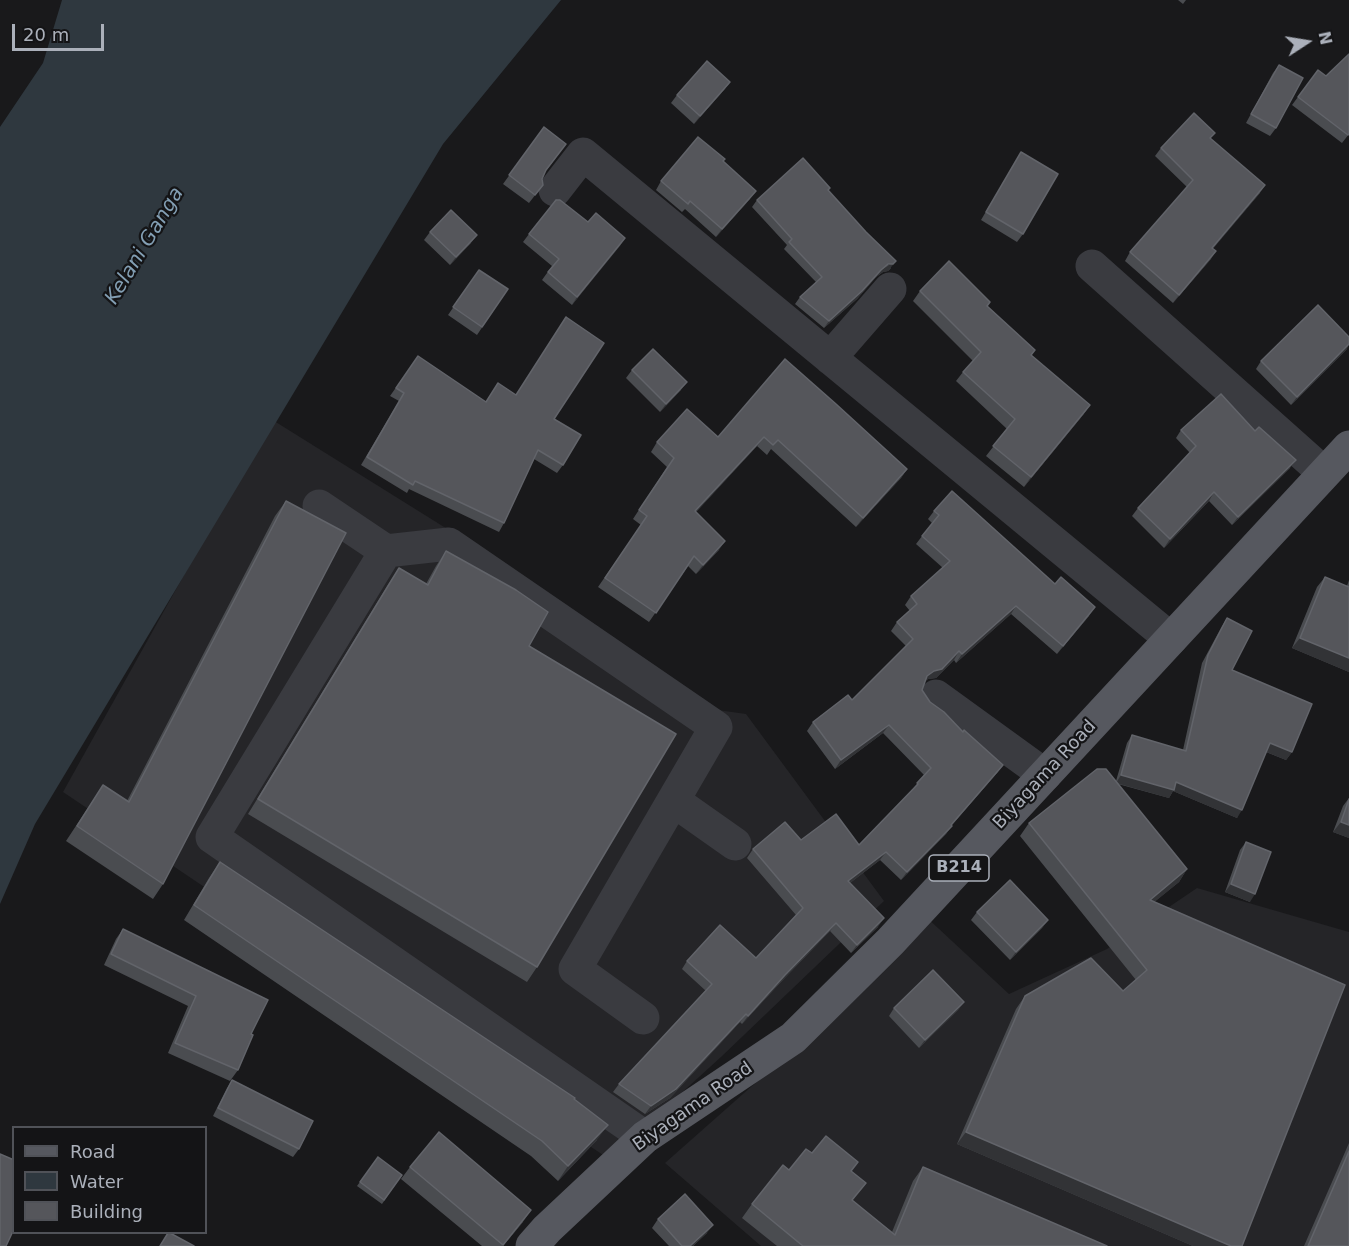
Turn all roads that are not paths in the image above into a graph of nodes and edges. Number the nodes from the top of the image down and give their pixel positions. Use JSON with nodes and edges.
{"nodes":[{"id":1,"x":555,"y":190,"type":"dead end"},
{"id":2,"x":1092,"y":266,"type":"dead end"},
{"id":3,"x":890,"y":289,"type":"dead end"},
{"id":4,"x":830,"y":358,"type":"junction"},
{"id":5,"x":1349,"y":447,"type":"edge"},
{"id":6,"x":1324,"y":473,"type":"junction"},
{"id":7,"x":320,"y":506,"type":"dead end"},
{"id":8,"x":386,"y":551,"type":"junction"},
{"id":9,"x":1171,"y":639,"type":"junction"},
{"id":10,"x":936,"y":696,"type":"dead end"},
{"id":11,"x":1045,"y":775,"type":"junction"},
{"id":12,"x":674,"y":801,"type":"junction"},
{"id":13,"x":735,"y":844,"type":"dead end"},
{"id":14,"x":643,"y":1018,"type":"dead end"},
{"id":15,"x":645,"y":1137,"type":"junction"},
{"id":16,"x":532,"y":1246,"type":"edge"}],
"edges":[{"from":1,"to":4,"type":"street"},
{"from":2,"to":6,"type":"street"},
{"from":3,"to":4,"type":"street"},
{"from":4,"to":9,"type":"street"},
{"from":5,"to":6,"type":"main road","name":"Biyagama Road","number":"B214"},
{"from":6,"to":9,"type":"main road","name":"Biyagama Road","number":"B214"},
{"from":7,"to":8,"type":"street"},
{"from":8,"to":12,"type":"street"},
{"from":8,"to":15,"type":"street"},
{"from":9,"to":11,"type":"main road","name":"Biyagama Road","number":"B214"},
{"from":10,"to":11,"type":"street"},
{"from":11,"to":15,"type":"main road","name":"Biyagama Road","number":"B214"},
{"from":12,"to":13,"type":"street"},
{"from":12,"to":14,"type":"street"},
{"from":15,"to":16,"type":"main road","name":"Biyagama Road","number":"B214"}]}
